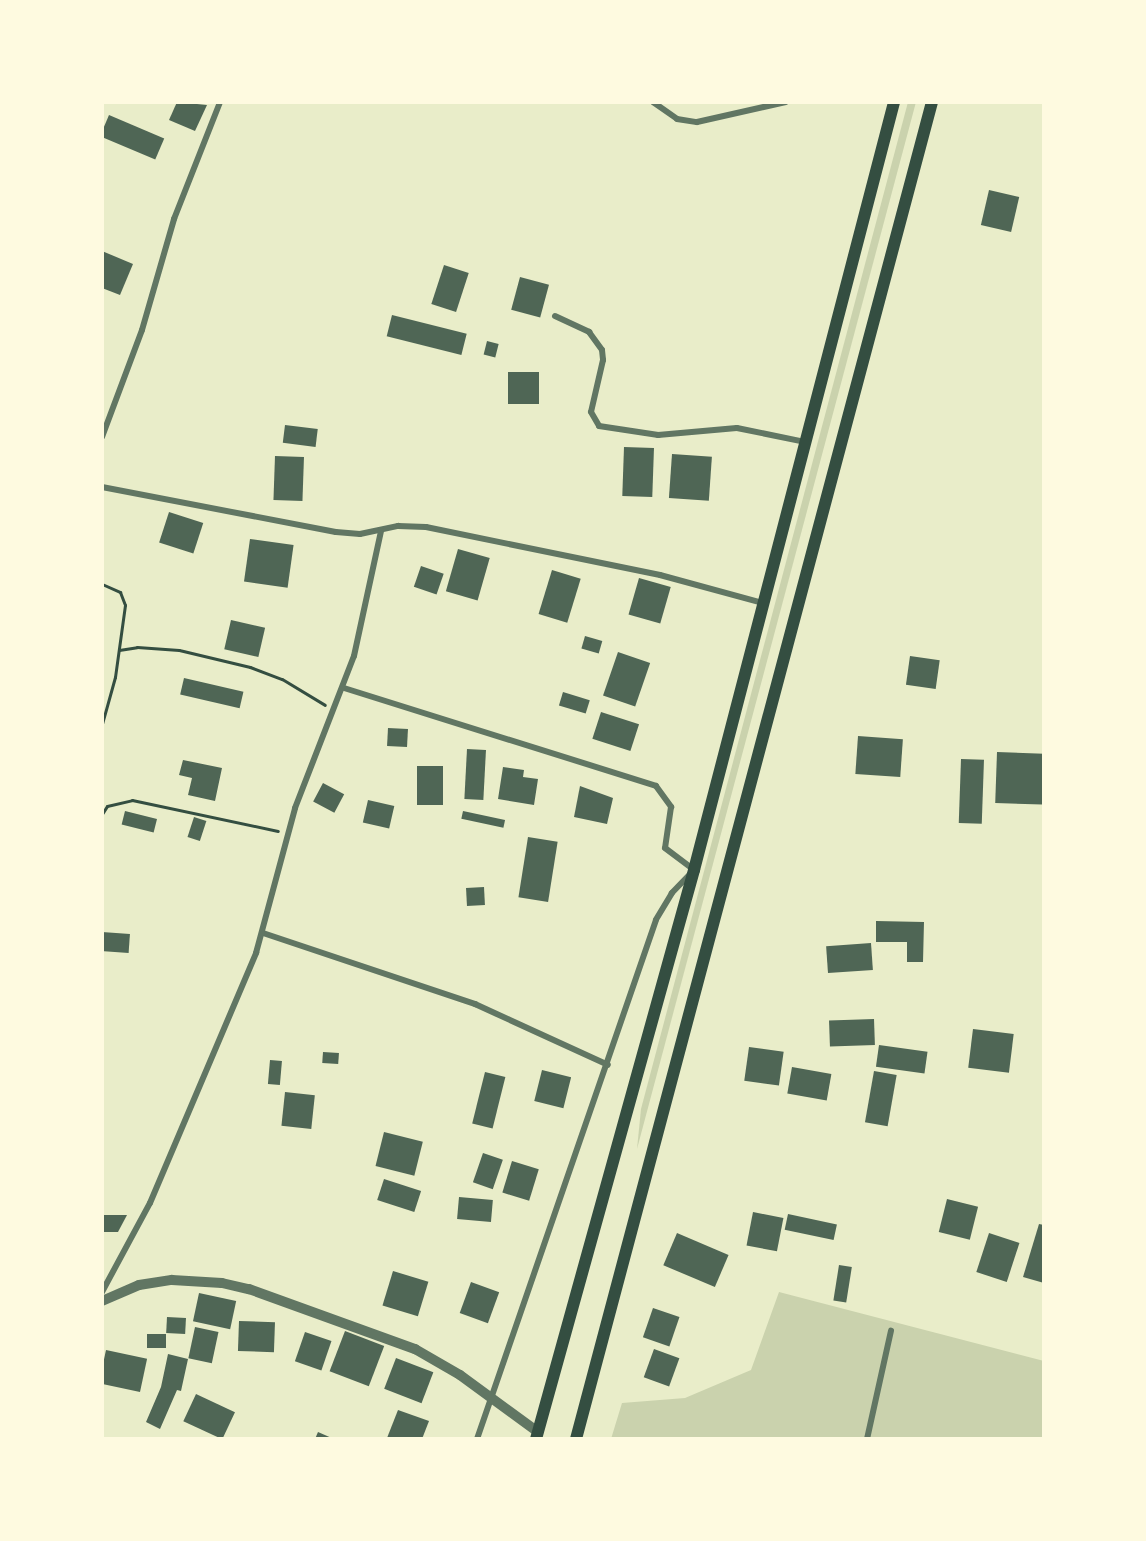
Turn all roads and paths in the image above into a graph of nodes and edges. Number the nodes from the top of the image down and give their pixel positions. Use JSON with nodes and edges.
{"nodes":[{"id":1,"x":220,"y":102,"type":"edge"},
{"id":2,"x":653,"y":102,"type":"edge"},
{"id":3,"x":786,"y":102,"type":"edge"},
{"id":4,"x":894,"y":102,"type":"edge"},
{"id":5,"x":932,"y":102,"type":"edge"},
{"id":6,"x":555,"y":316,"type":"dead end"},
{"id":7,"x":102,"y":437,"type":"edge"},
{"id":8,"x":805,"y":442,"type":"junction"},
{"id":9,"x":102,"y":487,"type":"edge"},
{"id":10,"x":381,"y":531,"type":"junction"},
{"id":11,"x":102,"y":584,"type":"edge"},
{"id":12,"x":764,"y":603,"type":"junction"},
{"id":13,"x":119,"y":651,"type":"junction"},
{"id":14,"x":344,"y":687,"type":"junction"},
{"id":15,"x":334,"y":711,"type":"junction"},
{"id":16,"x":102,"y":724,"type":"edge"},
{"id":17,"x":102,"y":814,"type":"edge"},
{"id":18,"x":289,"y":833,"type":"junction"},
{"id":19,"x":694,"y":870,"type":"junction"},
{"id":20,"x":262,"y":933,"type":"junction"},
{"id":21,"x":608,"y":1065,"type":"junction"},
{"id":22,"x":102,"y":1292,"type":"edge"},
{"id":23,"x":102,"y":1301,"type":"edge"},
{"id":24,"x":891,"y":1331,"type":"dead end"},
{"id":25,"x":492,"y":1398,"type":"junction"},
{"id":26,"x":538,"y":1437,"type":"edge"},
{"id":27,"x":477,"y":1439,"type":"edge"},
{"id":28,"x":576,"y":1439,"type":"edge"},
{"id":29,"x":867,"y":1439,"type":"edge"}],
"edges":[{"from":1,"to":7,"type":"street"},
{"from":2,"to":3,"type":"street"},
{"from":4,"to":8,"type":"main road"},
{"from":5,"to":28,"type":"main road"},
{"from":6,"to":8,"type":"street"},
{"from":8,"to":12,"type":"main road"},
{"from":9,"to":10,"type":"street"},
{"from":10,"to":12,"type":"street"},
{"from":10,"to":14,"type":"street"},
{"from":11,"to":13,"type":"path"},
{"from":12,"to":19,"type":"main road"},
{"from":13,"to":15,"type":"path"},
{"from":13,"to":16,"type":"path"},
{"from":14,"to":15,"type":"street"},
{"from":14,"to":19,"type":"street"},
{"from":15,"to":18,"type":"street"},
{"from":17,"to":18,"type":"path"},
{"from":18,"to":20,"type":"street"},
{"from":19,"to":21,"type":"street"},
{"from":19,"to":26,"type":"main road"},
{"from":20,"to":21,"type":"street"},
{"from":20,"to":22,"type":"street"},
{"from":21,"to":25,"type":"street"},
{"from":23,"to":25,"type":"street"},
{"from":24,"to":29,"type":"street"},
{"from":25,"to":26,"type":"street"},
{"from":25,"to":27,"type":"street"}]}
